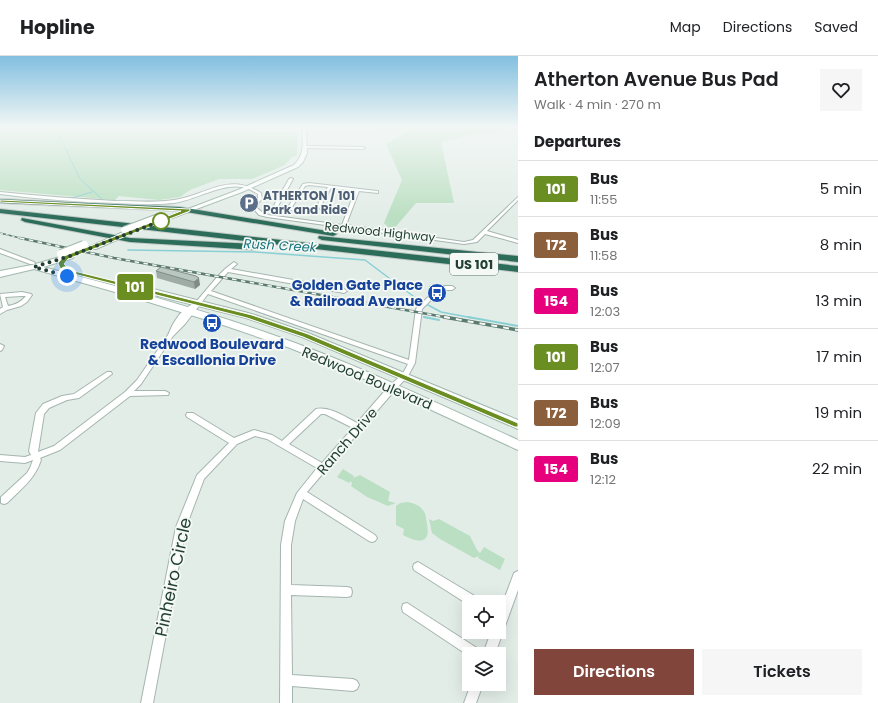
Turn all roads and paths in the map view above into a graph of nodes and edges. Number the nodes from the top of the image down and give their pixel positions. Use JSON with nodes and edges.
{"nodes":[{"id":1,"x":303,"y":157,"type":"edge"},
{"id":2,"x":291,"y":179,"type":"dead end"},
{"id":3,"x":247,"y":187,"type":"junction"},
{"id":4,"x":330,"y":187,"type":"junction"},
{"id":5,"x":357,"y":190,"type":"junction"},
{"id":6,"x":377,"y":192,"type":"dead end"},
{"id":7,"x":0,"y":193,"type":"edge"},
{"id":8,"x":518,"y":198,"type":"edge"},
{"id":9,"x":0,"y":202,"type":"edge"},
{"id":10,"x":289,"y":208,"type":"junction"},
{"id":11,"x":184,"y":209,"type":"junction"},
{"id":12,"x":0,"y":211,"type":"edge"},
{"id":13,"x":302,"y":211,"type":"junction"},
{"id":14,"x":0,"y":215,"type":"edge"},
{"id":15,"x":297,"y":221,"type":"junction"},
{"id":16,"x":343,"y":227,"type":"junction"},
{"id":17,"x":235,"y":229,"type":"dead end"},
{"id":18,"x":85,"y":232,"type":"junction"},
{"id":19,"x":484,"y":232,"type":"junction"},
{"id":20,"x":274,"y":233,"type":"dead end"},
{"id":21,"x":113,"y":237,"type":"junction"},
{"id":22,"x":518,"y":242,"type":"edge"},
{"id":23,"x":90,"y":245,"type":"junction"},
{"id":24,"x":431,"y":250,"type":"junction"},
{"id":25,"x":0,"y":251,"type":"edge"},
{"id":26,"x":389,"y":255,"type":"junction"},
{"id":27,"x":66,"y":256,"type":"junction"},
{"id":28,"x":518,"y":259,"type":"edge"},
{"id":29,"x":234,"y":264,"type":"dead end"},
{"id":30,"x":33,"y":265,"type":"junction"},
{"id":31,"x":44,"y":265,"type":"junction"},
{"id":32,"x":0,"y":269,"type":"edge"},
{"id":33,"x":518,"y":269,"type":"edge"},
{"id":34,"x":227,"y":270,"type":"junction"},
{"id":35,"x":68,"y":271,"type":"junction"},
{"id":36,"x":0,"y":274,"type":"edge"},
{"id":37,"x":452,"y":288,"type":"dead end"},
{"id":38,"x":344,"y":291,"type":"dead end"},
{"id":39,"x":208,"y":292,"type":"junction"},
{"id":40,"x":6,"y":308,"type":"dead end"},
{"id":41,"x":193,"y":308,"type":"junction"},
{"id":42,"x":0,"y":312,"type":"edge"},
{"id":43,"x":0,"y":346,"type":"edge"},
{"id":44,"x":0,"y":349,"type":"edge"},
{"id":45,"x":412,"y":363,"type":"junction"},
{"id":46,"x":109,"y":374,"type":"dead end"},
{"id":47,"x":405,"y":376,"type":"junction"},
{"id":48,"x":392,"y":388,"type":"junction"},
{"id":49,"x":165,"y":393,"type":"dead end"},
{"id":50,"x":128,"y":394,"type":"junction"},
{"id":51,"x":190,"y":415,"type":"dead end"},
{"id":52,"x":518,"y":425,"type":"edge"},
{"id":53,"x":359,"y":427,"type":"junction"},
{"id":54,"x":234,"y":442,"type":"junction"},
{"id":55,"x":283,"y":445,"type":"junction"},
{"id":56,"x":518,"y":445,"type":"edge"},
{"id":57,"x":35,"y":457,"type":"junction"},
{"id":58,"x":0,"y":458,"type":"edge"},
{"id":59,"x":324,"y":468,"type":"junction"},
{"id":60,"x":301,"y":493,"type":"junction"},
{"id":61,"x":4,"y":500,"type":"dead end"},
{"id":62,"x":372,"y":538,"type":"dead end"},
{"id":63,"x":418,"y":567,"type":"dead end"},
{"id":64,"x":518,"y":576,"type":"edge"},
{"id":65,"x":286,"y":590,"type":"junction"},
{"id":66,"x":347,"y":592,"type":"dead end"},
{"id":67,"x":463,"y":595,"type":"edge"},
{"id":68,"x":506,"y":606,"type":"edge"},
{"id":69,"x":407,"y":608,"type":"dead end"},
{"id":70,"x":466,"y":647,"type":"edge"},
{"id":71,"x":286,"y":680,"type":"junction"},
{"id":72,"x":353,"y":685,"type":"dead end"},
{"id":73,"x":475,"y":691,"type":"edge"},
{"id":74,"x":147,"y":703,"type":"edge"},
{"id":75,"x":286,"y":703,"type":"edge"},
{"id":76,"x":470,"y":703,"type":"edge"}],
"edges":[{"from":1,"to":3,"type":"main road"},
{"from":2,"to":10,"type":"street"},
{"from":3,"to":7,"type":"street"},
{"from":3,"to":11,"type":"main road"},
{"from":3,"to":15,"type":"street"},
{"from":4,"to":5,"type":"street"},
{"from":4,"to":10,"type":"street"},
{"from":4,"to":13,"type":"street"},
{"from":5,"to":6,"type":"street"},
{"from":5,"to":16,"type":"street"},
{"from":8,"to":19,"type":"street"},
{"from":9,"to":11,"type":"highway"},
{"from":9,"to":17,"type":"highway"},
{"from":10,"to":13,"type":"street"},
{"from":11,"to":21,"type":"main road"},
{"from":11,"to":21,"type":"main road","bridge":true},
{"from":11,"to":24,"type":"highway"},
{"from":12,"to":26,"type":"highway","name":"Redwood Highway","number":"US 101"},
{"from":13,"to":15,"type":"street"},
{"from":14,"to":18,"type":"highway"},
{"from":15,"to":16,"type":"street"},
{"from":16,"to":19,"type":"street"},
{"from":18,"to":21,"type":"highway"},
{"from":18,"to":23,"type":"highway"},
{"from":19,"to":22,"type":"street"},
{"from":20,"to":24,"type":"highway","name":"Redwood Highway","number":"US 101"},
{"from":21,"to":23,"type":"main road"},
{"from":21,"to":26,"type":"highway"},
{"from":23,"to":27,"type":"main road"},
{"from":24,"to":28,"type":"highway","name":"Redwood Highway","number":"US 101"},
{"from":25,"to":30,"type":"street","name":"Redwood Boulevard"},
{"from":26,"to":33,"type":"highway","name":"Redwood Highway","number":"US 101"},
{"from":27,"to":30,"type":"main road"},
{"from":27,"to":31,"type":"main road"},
{"from":27,"to":35,"type":"main road"},
{"from":29,"to":34,"type":"street"},
{"from":30,"to":31,"type":"main road"},
{"from":30,"to":32,"type":"main road"},
{"from":30,"to":36,"type":"main road"},
{"from":30,"to":41,"type":"main road","name":"Redwood Boulevard"},
{"from":31,"to":35,"type":"main road","name":"Redwood Boulevard"},
{"from":34,"to":38,"type":"street"},
{"from":34,"to":39,"type":"street"},
{"from":35,"to":41,"type":"main road","name":"Redwood Boulevard"},
{"from":37,"to":45,"type":"street"},
{"from":39,"to":41,"type":"street"},
{"from":39,"to":45,"type":"street"},
{"from":40,"to":42,"type":"street"},
{"from":41,"to":47,"type":"main road","name":"Redwood Boulevard"},
{"from":41,"to":48,"type":"main road","name":"Redwood Boulevard"},
{"from":41,"to":50,"type":"street"},
{"from":43,"to":44,"type":"street"},
{"from":45,"to":47,"type":"street","name":"Ranch Drive"},
{"from":46,"to":57,"type":"street"},
{"from":47,"to":48,"type":"street","name":"Ranch Drive"},
{"from":47,"to":52,"type":"main road","name":"Redwood Boulevard"},
{"from":48,"to":53,"type":"street","name":"Ranch Drive"},
{"from":48,"to":56,"type":"main road","name":"Redwood Boulevard"},
{"from":49,"to":50,"type":"street"},
{"from":50,"to":57,"type":"street"},
{"from":51,"to":54,"type":"street"},
{"from":53,"to":55,"type":"street"},
{"from":53,"to":59,"type":"street","name":"Ranch Drive"},
{"from":54,"to":55,"type":"street","name":"Pinheiro Circle"},
{"from":54,"to":74,"type":"street","name":"Pinheiro Circle"},
{"from":55,"to":59,"type":"street","name":"Pinheiro Circle"},
{"from":57,"to":58,"type":"street"},
{"from":57,"to":61,"type":"street"},
{"from":59,"to":60,"type":"street","name":"Ranch Drive"},
{"from":60,"to":62,"type":"street"},
{"from":60,"to":65,"type":"street","name":"Ranch Drive"},
{"from":63,"to":67,"type":"street"},
{"from":64,"to":68,"type":"street"},
{"from":65,"to":66,"type":"street"},
{"from":65,"to":71,"type":"street","name":"Ranch Drive"},
{"from":69,"to":70,"type":"street"},
{"from":71,"to":72,"type":"street"},
{"from":71,"to":75,"type":"street","name":"Ranch Drive"},
{"from":73,"to":76,"type":"street"}]}
